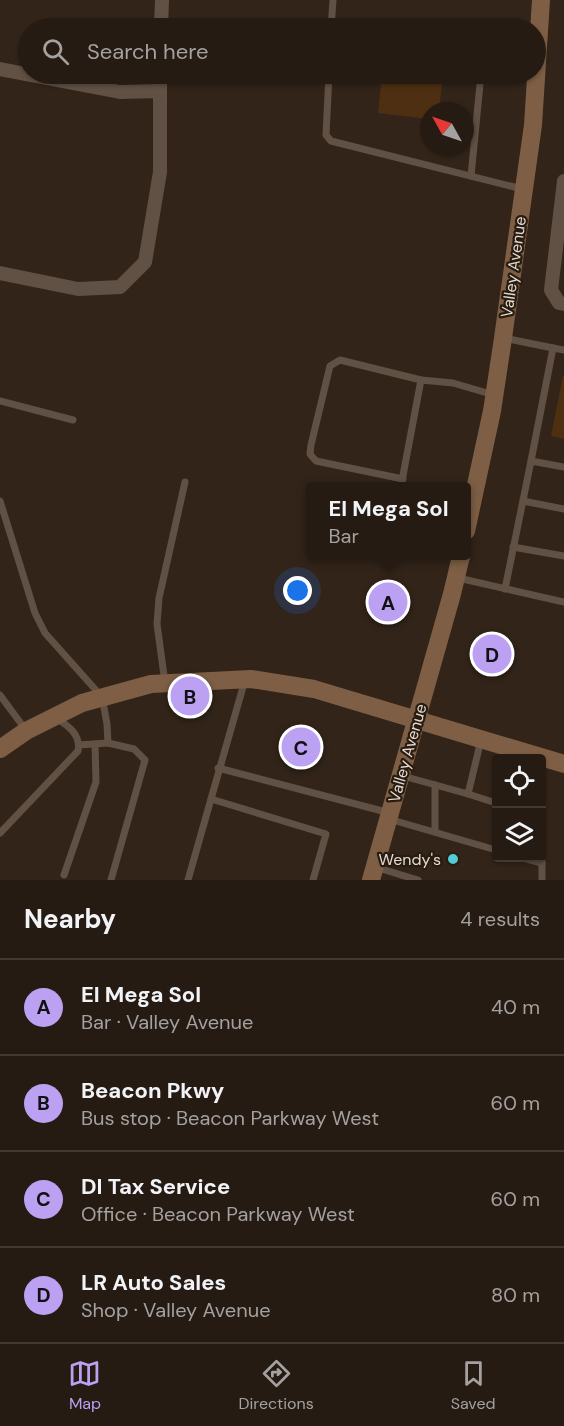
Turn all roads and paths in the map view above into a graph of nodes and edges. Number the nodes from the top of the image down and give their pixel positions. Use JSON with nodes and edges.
{"nodes":[{"id":1,"x":162,"y":0,"type":"edge"},
{"id":2,"x":333,"y":0,"type":"edge"},
{"id":3,"x":541,"y":0,"type":"edge"},
{"id":4,"x":161,"y":18,"type":"edge"},
{"id":5,"x":332,"y":18,"type":"edge"},
{"id":6,"x":540,"y":18,"type":"edge"},
{"id":7,"x":0,"y":69,"type":"edge"},
{"id":8,"x":18,"y":72,"type":"edge"},
{"id":9,"x":78,"y":84,"type":"edge"},
{"id":10,"x":160,"y":84,"type":"edge"},
{"id":11,"x":329,"y":84,"type":"edge"},
{"id":12,"x":480,"y":84,"type":"edge"},
{"id":13,"x":536,"y":84,"type":"edge"},
{"id":14,"x":160,"y":91,"type":"junction"},
{"id":15,"x":471,"y":176,"type":"junction"},
{"id":16,"x":564,"y":181,"type":"edge"},
{"id":17,"x":524,"y":190,"type":"junction"},
{"id":18,"x":0,"y":273,"type":"edge"},
{"id":19,"x":564,"y":304,"type":"edge"},
{"id":20,"x":504,"y":338,"type":"junction"},
{"id":21,"x":553,"y":348,"type":"junction"},
{"id":22,"x":564,"y":350,"type":"edge"},
{"id":23,"x":421,"y":380,"type":"junction"},
{"id":24,"x":495,"y":395,"type":"junction"},
{"id":25,"x":0,"y":401,"type":"edge"},
{"id":26,"x":73,"y":420,"type":"dead end"},
{"id":27,"x":531,"y":461,"type":"junction"},
{"id":28,"x":564,"y":467,"type":"edge"},
{"id":29,"x":185,"y":482,"type":"dead end"},
{"id":30,"x":398,"y":482,"type":"edge"},
{"id":31,"x":402,"y":482,"type":"edge"},
{"id":32,"x":0,"y":501,"type":"edge"},
{"id":33,"x":523,"y":501,"type":"junction"},
{"id":34,"x":471,"y":508,"type":"edge"},
{"id":35,"x":564,"y":509,"type":"edge"},
{"id":36,"x":513,"y":547,"type":"junction"},
{"id":37,"x":564,"y":556,"type":"edge"},
{"id":38,"x":460,"y":560,"type":"edge"},
{"id":39,"x":456,"y":578,"type":"junction"},
{"id":40,"x":505,"y":589,"type":"junction"},
{"id":41,"x":564,"y":602,"type":"edge"},
{"id":42,"x":246,"y":679,"type":"junction"},
{"id":43,"x":165,"y":683,"type":"junction"},
{"id":44,"x":0,"y":695,"type":"edge"},
{"id":45,"x":102,"y":697,"type":"junction"},
{"id":46,"x":54,"y":716,"type":"junction"},
{"id":47,"x":416,"y":720,"type":"junction"},
{"id":48,"x":26,"y":731,"type":"junction"},
{"id":49,"x":481,"y":740,"type":"junction"},
{"id":50,"x":108,"y":743,"type":"junction"},
{"id":51,"x":95,"y":744,"type":"junction"},
{"id":52,"x":79,"y":745,"type":"junction"},
{"id":53,"x":0,"y":749,"type":"edge"},
{"id":54,"x":564,"y":764,"type":"edge"},
{"id":55,"x":218,"y":768,"type":"junction"},
{"id":56,"x":401,"y":775,"type":"junction"},
{"id":57,"x":435,"y":785,"type":"junction"},
{"id":58,"x":468,"y":794,"type":"junction"},
{"id":59,"x":211,"y":799,"type":"junction"},
{"id":60,"x":492,"y":802,"type":"edge"},
{"id":61,"x":389,"y":816,"type":"junction"},
{"id":62,"x":435,"y":832,"type":"junction"},
{"id":63,"x":0,"y":833,"type":"edge"},
{"id":64,"x":492,"y":849,"type":"edge"},
{"id":65,"x":542,"y":862,"type":"edge"},
{"id":66,"x":373,"y":874,"type":"edge"},
{"id":67,"x":64,"y":875,"type":"dead end"},
{"id":68,"x":111,"y":880,"type":"edge"},
{"id":69,"x":188,"y":880,"type":"edge"},
{"id":70,"x":313,"y":880,"type":"edge"},
{"id":71,"x":418,"y":880,"type":"edge"},
{"id":72,"x":542,"y":880,"type":"edge"}],
"edges":[{"from":1,"to":4,"type":"street"},
{"from":2,"to":5,"type":"lane"},
{"from":3,"to":6,"type":"main road","name":"Valley Avenue"},
{"from":7,"to":8,"type":"street"},
{"from":9,"to":14,"type":"street"},
{"from":10,"to":14,"type":"street"},
{"from":11,"to":15,"type":"lane"},
{"from":12,"to":15,"type":"lane"},
{"from":13,"to":17,"type":"main road","name":"Valley Avenue"},
{"from":14,"to":18,"type":"street"},
{"from":15,"to":17,"type":"lane"},
{"from":16,"to":19,"type":"street"},
{"from":17,"to":20,"type":"main road","name":"Valley Avenue"},
{"from":20,"to":21,"type":"lane"},
{"from":20,"to":24,"type":"main road","name":"Valley Avenue"},
{"from":21,"to":22,"type":"lane"},
{"from":21,"to":27,"type":"lane"},
{"from":23,"to":24,"type":"lane"},
{"from":23,"to":30,"type":"lane"},
{"from":23,"to":31,"type":"lane"},
{"from":24,"to":34,"type":"main road","name":"Valley Avenue"},
{"from":25,"to":26,"type":"lane"},
{"from":27,"to":28,"type":"lane"},
{"from":27,"to":33,"type":"lane"},
{"from":29,"to":43,"type":"lane"},
{"from":32,"to":45,"type":"lane"},
{"from":33,"to":35,"type":"lane"},
{"from":33,"to":36,"type":"lane"},
{"from":36,"to":37,"type":"lane"},
{"from":36,"to":40,"type":"lane"},
{"from":38,"to":39,"type":"main road","name":"Valley Avenue"},
{"from":39,"to":40,"type":"lane"},
{"from":39,"to":47,"type":"main road","name":"Valley Avenue"},
{"from":40,"to":41,"type":"lane"},
{"from":42,"to":43,"type":"main road"},
{"from":42,"to":47,"type":"main road"},
{"from":42,"to":55,"type":"lane"},
{"from":43,"to":45,"type":"main road"},
{"from":44,"to":48,"type":"lane"},
{"from":45,"to":46,"type":"main road"},
{"from":45,"to":50,"type":"lane"},
{"from":46,"to":48,"type":"main road"},
{"from":46,"to":52,"type":"lane"},
{"from":47,"to":49,"type":"main road"},
{"from":47,"to":56,"type":"main road","name":"Valley Avenue"},
{"from":48,"to":53,"type":"main road"},
{"from":49,"to":54,"type":"main road"},
{"from":49,"to":58,"type":"lane"},
{"from":50,"to":51,"type":"lane"},
{"from":50,"to":68,"type":"lane"},
{"from":51,"to":52,"type":"lane"},
{"from":51,"to":67,"type":"lane"},
{"from":52,"to":63,"type":"lane"},
{"from":55,"to":59,"type":"lane"},
{"from":55,"to":61,"type":"lane"},
{"from":56,"to":57,"type":"lane"},
{"from":56,"to":61,"type":"main road","name":"Valley Avenue"},
{"from":57,"to":58,"type":"lane"},
{"from":57,"to":62,"type":"lane"},
{"from":58,"to":60,"type":"lane"},
{"from":59,"to":69,"type":"lane"},
{"from":59,"to":70,"type":"lane"},
{"from":61,"to":62,"type":"lane"},
{"from":61,"to":66,"type":"main road","name":"Valley Avenue"},
{"from":62,"to":64,"type":"lane"},
{"from":65,"to":72,"type":"lane"},
{"from":66,"to":71,"type":"lane"}]}
